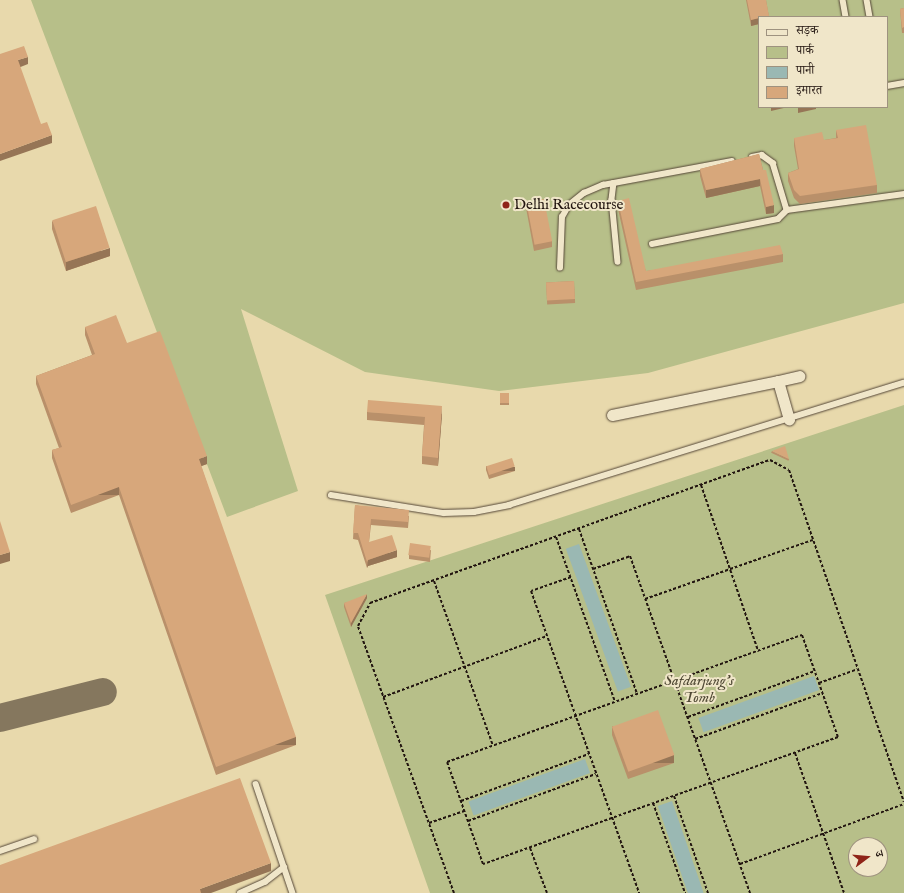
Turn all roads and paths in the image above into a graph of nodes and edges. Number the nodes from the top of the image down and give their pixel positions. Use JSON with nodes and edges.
{"nodes":[{"id":1,"x":843,"y":0,"type":"edge"},
{"id":2,"x":867,"y":0,"type":"edge"},
{"id":3,"x":846,"y":16,"type":"edge"},
{"id":4,"x":870,"y":16,"type":"edge"},
{"id":5,"x":904,"y":83,"type":"edge"},
{"id":6,"x":888,"y":86,"type":"edge"},
{"id":7,"x":746,"y":158,"type":"edge"},
{"id":8,"x":739,"y":160,"type":"edge"},
{"id":9,"x":614,"y":183,"type":"junction"},
{"id":10,"x":904,"y":194,"type":"edge"},
{"id":11,"x":787,"y":210,"type":"junction"},
{"id":12,"x":652,"y":244,"type":"dead end"},
{"id":13,"x":618,"y":262,"type":"dead end"},
{"id":14,"x":560,"y":268,"type":"dead end"},
{"id":15,"x":799,"y":376,"type":"dead end"},
{"id":16,"x":778,"y":381,"type":"junction"},
{"id":17,"x":904,"y":383,"type":"edge"},
{"id":18,"x":612,"y":415,"type":"dead end"},
{"id":19,"x":789,"y":419,"type":"junction"},
{"id":20,"x":701,"y":485,"type":"junction"},
{"id":21,"x":331,"y":494,"type":"dead end"},
{"id":22,"x":579,"y":529,"type":"junction"},
{"id":23,"x":556,"y":537,"type":"junction"},
{"id":24,"x":813,"y":540,"type":"junction"},
{"id":25,"x":593,"y":569,"type":"junction"},
{"id":26,"x":730,"y":570,"type":"junction"},
{"id":27,"x":570,"y":577,"type":"junction"},
{"id":28,"x":434,"y":581,"type":"junction"},
{"id":29,"x":645,"y":599,"type":"junction"},
{"id":30,"x":547,"y":636,"type":"junction"},
{"id":31,"x":758,"y":651,"type":"junction"},
{"id":32,"x":464,"y":666,"type":"junction"},
{"id":33,"x":858,"y":669,"type":"junction"},
{"id":34,"x":815,"y":672,"type":"junction"},
{"id":35,"x":674,"y":681,"type":"junction"},
{"id":36,"x":819,"y":683,"type":"junction"},
{"id":37,"x":637,"y":694,"type":"junction"},
{"id":38,"x":823,"y":694,"type":"junction"},
{"id":39,"x":383,"y":697,"type":"junction"},
{"id":40,"x":615,"y":702,"type":"junction"},
{"id":41,"x":576,"y":716,"type":"junction"},
{"id":42,"x":688,"y":717,"type":"junction"},
{"id":43,"x":695,"y":739,"type":"junction"},
{"id":44,"x":493,"y":746,"type":"junction"},
{"id":45,"x":795,"y":753,"type":"junction"},
{"id":46,"x":589,"y":754,"type":"junction"},
{"id":47,"x":596,"y":774,"type":"junction"},
{"id":48,"x":711,"y":783,"type":"junction"},
{"id":49,"x":256,"y":784,"type":"dead end"},
{"id":50,"x":674,"y":796,"type":"junction"},
{"id":51,"x":460,"y":801,"type":"junction"},
{"id":52,"x":653,"y":803,"type":"junction"},
{"id":53,"x":904,"y":803,"type":"edge"},
{"id":54,"x":464,"y":811,"type":"junction"},
{"id":55,"x":612,"y":818,"type":"junction"},
{"id":56,"x":468,"y":821,"type":"junction"},
{"id":57,"x":429,"y":824,"type":"junction"},
{"id":58,"x":823,"y":834,"type":"junction"},
{"id":59,"x":34,"y":839,"type":"dead end"},
{"id":60,"x":530,"y":848,"type":"junction"},
{"id":61,"x":0,"y":851,"type":"edge"},
{"id":62,"x":740,"y":864,"type":"junction"},
{"id":63,"x":284,"y":867,"type":"junction"},
{"id":64,"x":240,"y":893,"type":"edge"},
{"id":65,"x":293,"y":893,"type":"edge"},
{"id":66,"x":454,"y":893,"type":"edge"},
{"id":67,"x":546,"y":893,"type":"edge"},
{"id":68,"x":639,"y":893,"type":"edge"},
{"id":69,"x":685,"y":893,"type":"edge"},
{"id":70,"x":708,"y":893,"type":"edge"},
{"id":71,"x":750,"y":893,"type":"edge"},
{"id":72,"x":844,"y":893,"type":"edge"}],
"edges":[{"from":1,"to":3,"type":"lane"},
{"from":2,"to":4,"type":"lane"},
{"from":5,"to":6,"type":"lane"},
{"from":7,"to":11,"type":"lane"},
{"from":8,"to":9,"type":"lane"},
{"from":9,"to":13,"type":"lane"},
{"from":9,"to":14,"type":"lane"},
{"from":10,"to":11,"type":"lane"},
{"from":11,"to":12,"type":"lane"},
{"from":15,"to":16,"type":"street"},
{"from":16,"to":18,"type":"street"},
{"from":16,"to":19,"type":"street"},
{"from":17,"to":19,"type":"lane"},
{"from":19,"to":21,"type":"lane"},
{"from":20,"to":22,"type":"path"},
{"from":20,"to":24,"type":"path"},
{"from":20,"to":26,"type":"path"},
{"from":22,"to":23,"type":"path"},
{"from":22,"to":25,"type":"path"},
{"from":23,"to":27,"type":"path"},
{"from":23,"to":28,"type":"path"},
{"from":24,"to":26,"type":"path"},
{"from":24,"to":33,"type":"path"},
{"from":25,"to":29,"type":"path"},
{"from":25,"to":37,"type":"path"},
{"from":26,"to":29,"type":"path"},
{"from":26,"to":31,"type":"path"},
{"from":27,"to":30,"type":"path"},
{"from":27,"to":40,"type":"path"},
{"from":28,"to":32,"type":"path"},
{"from":28,"to":39,"type":"path"},
{"from":29,"to":35,"type":"path"},
{"from":30,"to":32,"type":"path"},
{"from":30,"to":41,"type":"path"},
{"from":31,"to":34,"type":"path"},
{"from":31,"to":35,"type":"path"},
{"from":32,"to":39,"type":"path"},
{"from":32,"to":44,"type":"path"},
{"from":33,"to":36,"type":"path"},
{"from":33,"to":53,"type":"path"},
{"from":34,"to":36,"type":"path"},
{"from":34,"to":42,"type":"path"},
{"from":35,"to":37,"type":"path"},
{"from":35,"to":42,"type":"path"},
{"from":36,"to":38,"type":"path"},
{"from":37,"to":40,"type":"path"},
{"from":38,"to":43,"type":"path"},
{"from":38,"to":45,"type":"path"},
{"from":39,"to":57,"type":"path"},
{"from":40,"to":41,"type":"path"},
{"from":41,"to":44,"type":"path"},
{"from":41,"to":46,"type":"path"},
{"from":42,"to":43,"type":"path"},
{"from":43,"to":48,"type":"path"},
{"from":44,"to":51,"type":"path"},
{"from":45,"to":48,"type":"path"},
{"from":45,"to":58,"type":"path"},
{"from":46,"to":47,"type":"path"},
{"from":46,"to":51,"type":"path"},
{"from":47,"to":55,"type":"path"},
{"from":47,"to":56,"type":"path"},
{"from":48,"to":50,"type":"path"},
{"from":48,"to":62,"type":"path"},
{"from":49,"to":63,"type":"lane"},
{"from":50,"to":52,"type":"path"},
{"from":50,"to":70,"type":"path"},
{"from":51,"to":54,"type":"path"},
{"from":52,"to":55,"type":"path"},
{"from":52,"to":69,"type":"path"},
{"from":53,"to":58,"type":"path"},
{"from":54,"to":56,"type":"path"},
{"from":54,"to":57,"type":"path"},
{"from":55,"to":60,"type":"path"},
{"from":55,"to":68,"type":"path"},
{"from":56,"to":60,"type":"path"},
{"from":57,"to":66,"type":"path"},
{"from":58,"to":62,"type":"path"},
{"from":58,"to":72,"type":"path"},
{"from":59,"to":61,"type":"lane"},
{"from":60,"to":67,"type":"path"},
{"from":62,"to":71,"type":"path"},
{"from":63,"to":64,"type":"lane"},
{"from":63,"to":65,"type":"lane"}]}
